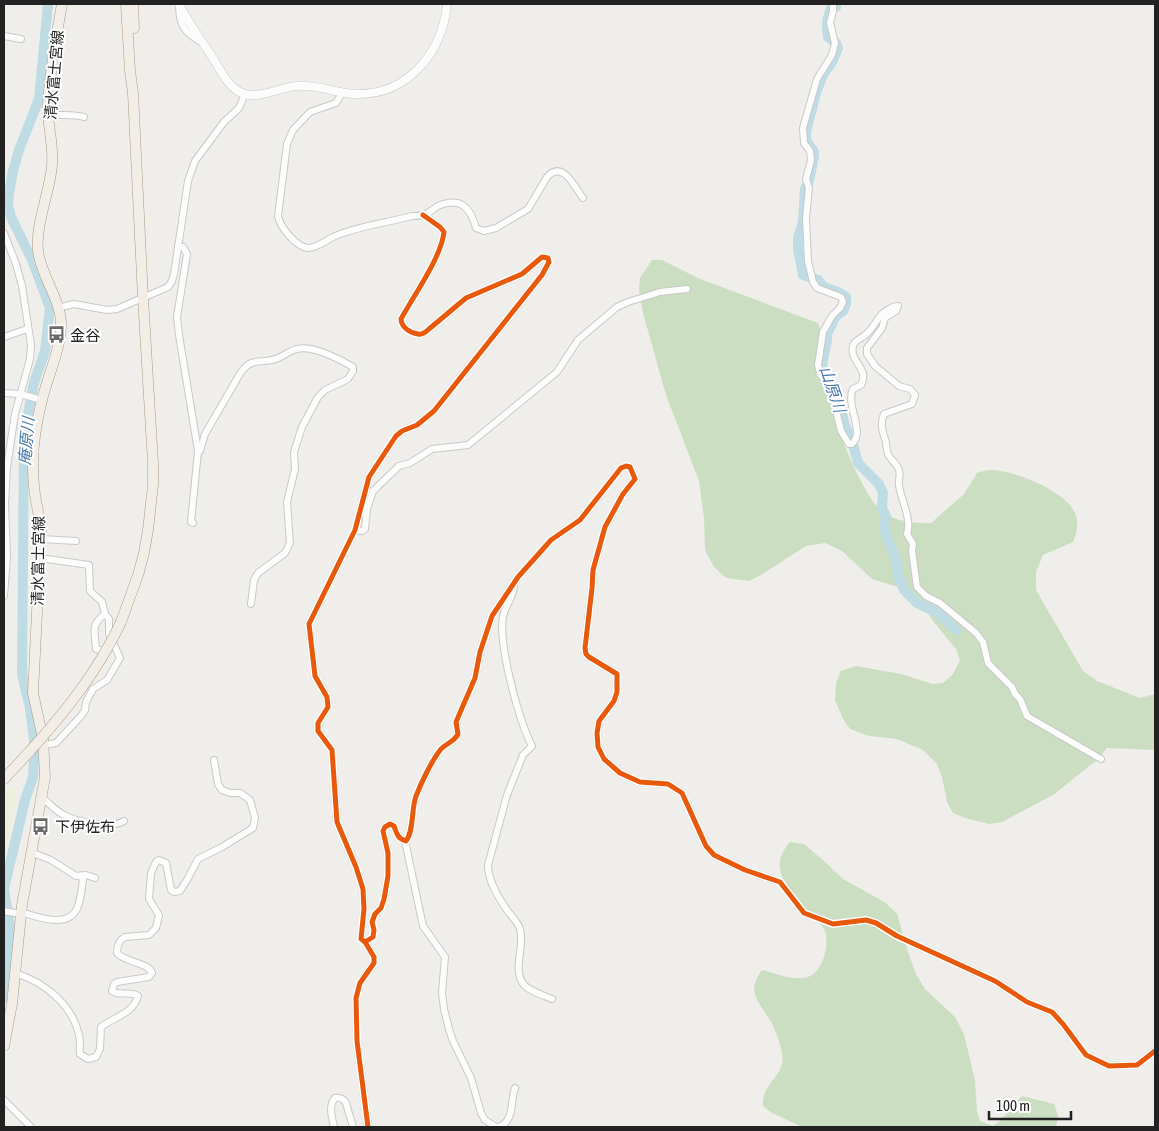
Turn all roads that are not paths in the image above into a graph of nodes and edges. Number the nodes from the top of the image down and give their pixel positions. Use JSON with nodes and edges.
{"nodes":[{"id":1,"x":62,"y":4,"type":"edge"},
{"id":2,"x":126,"y":4,"type":"edge"},
{"id":3,"x":133,"y":4,"type":"edge"},
{"id":4,"x":179,"y":4,"type":"edge"},
{"id":5,"x":447,"y":4,"type":"edge"},
{"id":6,"x":832,"y":4,"type":"edge"},
{"id":7,"x":4,"y":36,"type":"edge"},
{"id":8,"x":21,"y":39,"type":"dead end"},
{"id":9,"x":133,"y":93,"type":"junction"},
{"id":10,"x":342,"y":93,"type":"junction"},
{"id":11,"x":245,"y":94,"type":"junction"},
{"id":12,"x":48,"y":114,"type":"junction"},
{"id":13,"x":84,"y":117,"type":"dead end"},
{"id":14,"x":583,"y":198,"type":"dead end"},
{"id":15,"x":423,"y":215,"type":"junction"},
{"id":16,"x":4,"y":233,"type":"edge"},
{"id":17,"x":178,"y":246,"type":"junction"},
{"id":18,"x":687,"y":289,"type":"dead end"},
{"id":19,"x":143,"y":298,"type":"junction"},
{"id":20,"x":57,"y":308,"type":"junction"},
{"id":21,"x":27,"y":329,"type":"junction"},
{"id":22,"x":4,"y":337,"type":"edge"},
{"id":23,"x":4,"y":394,"type":"edge"},
{"id":24,"x":22,"y":395,"type":"junction"},
{"id":25,"x":42,"y":400,"type":"junction"},
{"id":26,"x":198,"y":451,"type":"junction"},
{"id":27,"x":4,"y":507,"type":"edge"},
{"id":28,"x":193,"y":523,"type":"dead end"},
{"id":29,"x":355,"y":530,"type":"junction"},
{"id":30,"x":41,"y":539,"type":"junction"},
{"id":31,"x":76,"y":541,"type":"dead end"},
{"id":32,"x":40,"y":558,"type":"junction"},
{"id":33,"x":514,"y":583,"type":"junction"},
{"id":34,"x":4,"y":596,"type":"edge"},
{"id":35,"x":251,"y":604,"type":"dead end"},
{"id":36,"x":105,"y":614,"type":"junction"},
{"id":37,"x":100,"y":650,"type":"dead end"},
{"id":38,"x":44,"y":745,"type":"junction"},
{"id":39,"x":30,"y":750,"type":"junction"},
{"id":40,"x":1101,"y":759,"type":"dead end"},
{"id":41,"x":214,"y":760,"type":"dead end"},
{"id":42,"x":4,"y":770,"type":"edge"},
{"id":43,"x":4,"y":779,"type":"edge"},
{"id":44,"x":42,"y":798,"type":"junction"},
{"id":45,"x":124,"y":821,"type":"dead end"},
{"id":46,"x":405,"y":840,"type":"junction"},
{"id":47,"x":33,"y":853,"type":"junction"},
{"id":48,"x":80,"y":876,"type":"junction"},
{"id":49,"x":95,"y":878,"type":"dead end"},
{"id":50,"x":4,"y":911,"type":"edge"},
{"id":51,"x":21,"y":913,"type":"junction"},
{"id":52,"x":365,"y":942,"type":"junction"},
{"id":53,"x":15,"y":973,"type":"junction"},
{"id":54,"x":552,"y":999,"type":"dead end"},
{"id":55,"x":4,"y":1046,"type":"edge"},
{"id":56,"x":1155,"y":1051,"type":"edge"},
{"id":57,"x":515,"y":1088,"type":"dead end"},
{"id":58,"x":4,"y":1100,"type":"edge"},
{"id":59,"x":18,"y":1114,"type":"junction"},
{"id":60,"x":24,"y":1127,"type":"edge"},
{"id":61,"x":30,"y":1127,"type":"edge"},
{"id":62,"x":334,"y":1127,"type":"edge"},
{"id":63,"x":353,"y":1127,"type":"edge"},
{"id":64,"x":368,"y":1127,"type":"edge"},
{"id":65,"x":497,"y":1127,"type":"edge"}],
"edges":[{"from":1,"to":12,"type":"main road","name":"清水富士宮線"},
{"from":2,"to":9,"type":"main road"},
{"from":3,"to":9,"type":"main road"},
{"from":4,"to":11,"type":"street"},
{"from":5,"to":10,"type":"street"},
{"from":6,"to":40,"type":"street"},
{"from":7,"to":8,"type":"street"},
{"from":9,"to":19,"type":"main road"},
{"from":10,"to":11,"type":"street"},
{"from":10,"to":15,"type":"street"},
{"from":11,"to":17,"type":"street"},
{"from":12,"to":13,"type":"street"},
{"from":12,"to":20,"type":"main road","name":"清水富士宮線"},
{"from":14,"to":15,"type":"street"},
{"from":15,"to":29,"type":"street"},
{"from":16,"to":21,"type":"street"},
{"from":17,"to":19,"type":"street"},
{"from":17,"to":26,"type":"street"},
{"from":18,"to":29,"type":"street"},
{"from":19,"to":20,"type":"street"},
{"from":19,"to":39,"type":"main road","bridge":true},
{"from":20,"to":25,"type":"main road","name":"清水富士宮線"},
{"from":21,"to":22,"type":"street"},
{"from":21,"to":24,"type":"street"},
{"from":23,"to":24,"type":"street"},
{"from":24,"to":25,"type":"street"},
{"from":24,"to":27,"type":"street"},
{"from":25,"to":30,"type":"main road","name":"清水富士宮線"},
{"from":26,"to":28,"type":"street"},
{"from":26,"to":35,"type":"street"},
{"from":27,"to":34,"type":"street"},
{"from":29,"to":52,"type":"street"},
{"from":30,"to":31,"type":"street"},
{"from":30,"to":32,"type":"main road","name":"清水富士宮線"},
{"from":32,"to":36,"type":"street"},
{"from":32,"to":38,"type":"main road","name":"清水富士宮線"},
{"from":33,"to":46,"type":"street"},
{"from":33,"to":54,"type":"street"},
{"from":33,"to":56,"type":"street"},
{"from":36,"to":37,"type":"street"},
{"from":36,"to":38,"type":"street"},
{"from":38,"to":44,"type":"main road","name":"清水富士宮線"},
{"from":39,"to":42,"type":"main road"},
{"from":39,"to":43,"type":"main road"},
{"from":41,"to":53,"type":"street"},
{"from":44,"to":45,"type":"street"},
{"from":44,"to":47,"type":"main road","name":"清水富士宮線"},
{"from":46,"to":52,"type":"street"},
{"from":46,"to":65,"type":"street"},
{"from":47,"to":48,"type":"street"},
{"from":47,"to":51,"type":"main road","name":"清水富士宮線"},
{"from":48,"to":49,"type":"street"},
{"from":48,"to":51,"type":"street"},
{"from":50,"to":51,"type":"street"},
{"from":51,"to":53,"type":"main road","name":"清水富士宮線"},
{"from":52,"to":64,"type":"street"},
{"from":53,"to":55,"type":"main road","name":"清水富士宮線"},
{"from":57,"to":65,"type":"street"},
{"from":58,"to":59,"type":"street"},
{"from":59,"to":60,"type":"street"},
{"from":59,"to":61,"type":"street"},
{"from":62,"to":63,"type":"street"}]}
